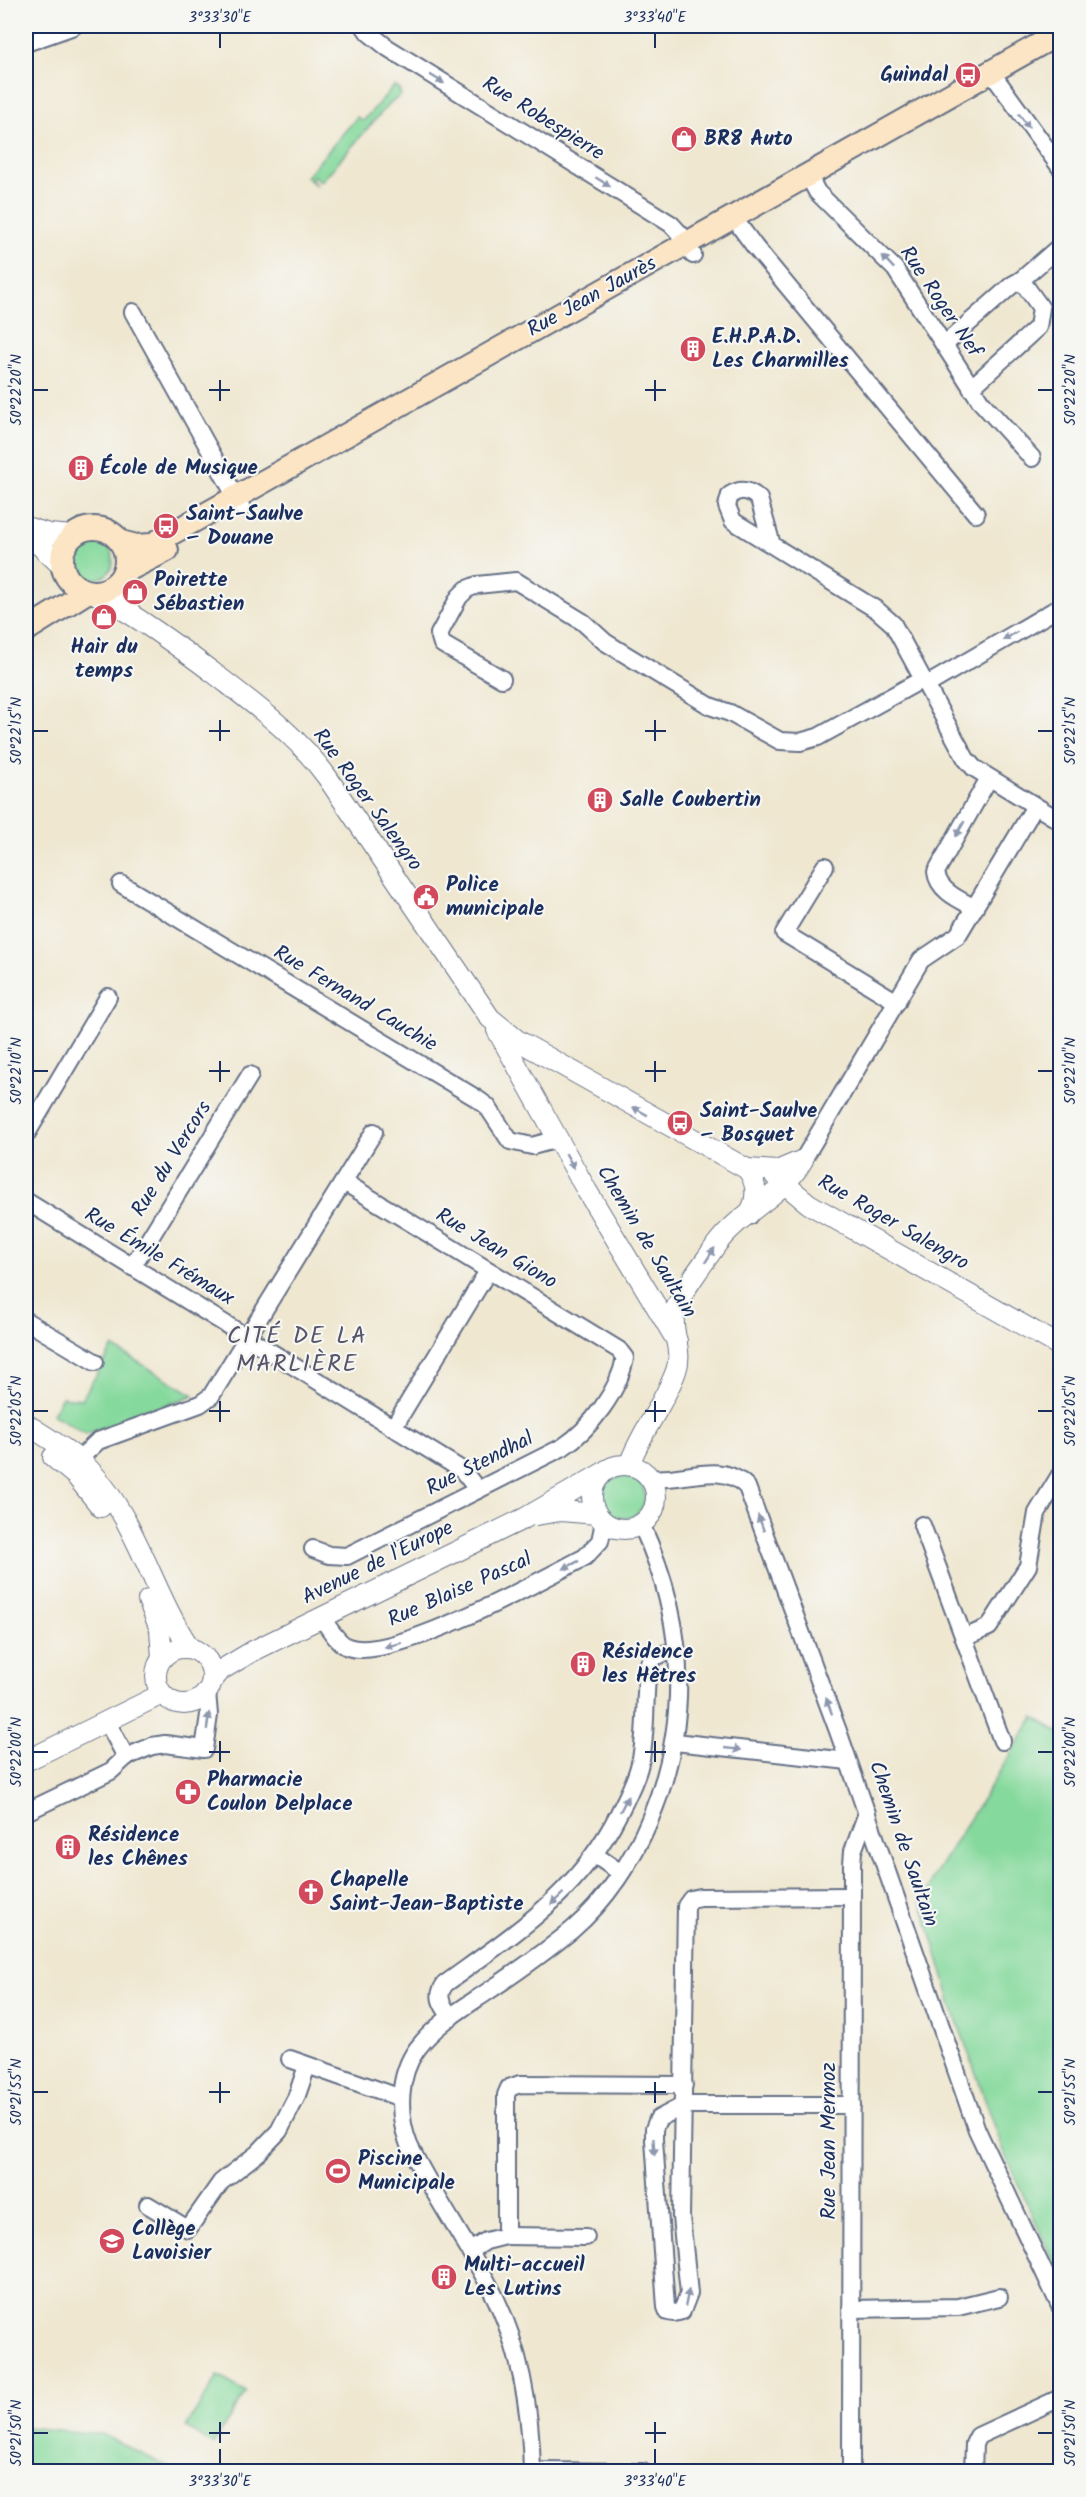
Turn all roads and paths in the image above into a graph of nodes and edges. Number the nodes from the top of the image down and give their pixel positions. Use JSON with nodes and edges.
{"nodes":[{"id":1,"x":74,"y":26,"type":"edge"},
{"id":2,"x":364,"y":26,"type":"edge"},
{"id":3,"x":1060,"y":33,"type":"edge"},
{"id":4,"x":26,"y":43,"type":"edge"},
{"id":5,"x":1060,"y":48,"type":"edge"},
{"id":6,"x":994,"y":78,"type":"junction"},
{"id":7,"x":1060,"y":167,"type":"edge"},
{"id":8,"x":811,"y":181,"type":"junction"},
{"id":9,"x":741,"y":228,"type":"junction"},
{"id":10,"x":1060,"y":246,"type":"edge"},
{"id":11,"x":690,"y":249,"type":"junction"},
{"id":12,"x":1021,"y":280,"type":"junction"},
{"id":13,"x":133,"y":312,"type":"dead end"},
{"id":14,"x":944,"y":345,"type":"junction"},
{"id":15,"x":971,"y":388,"type":"junction"},
{"id":16,"x":1032,"y":458,"type":"dead end"},
{"id":17,"x":239,"y":503,"type":"junction"},
{"id":18,"x":976,"y":514,"type":"dead end"},
{"id":19,"x":26,"y":527,"type":"edge"},
{"id":20,"x":26,"y":533,"type":"edge"},
{"id":21,"x":73,"y":536,"type":"junction"},
{"id":22,"x":121,"y":542,"type":"junction"},
{"id":23,"x":772,"y":545,"type":"dead end"},
{"id":24,"x":63,"y":569,"type":"junction"},
{"id":25,"x":122,"y":576,"type":"junction"},
{"id":26,"x":90,"y":592,"type":"junction"},
{"id":27,"x":1060,"y":607,"type":"edge"},
{"id":28,"x":26,"y":614,"type":"edge"},
{"id":29,"x":132,"y":615,"type":"junction"},
{"id":30,"x":26,"y":630,"type":"edge"},
{"id":31,"x":502,"y":680,"type":"dead end"},
{"id":32,"x":925,"y":682,"type":"junction"},
{"id":33,"x":989,"y":778,"type":"junction"},
{"id":34,"x":1035,"y":806,"type":"junction"},
{"id":35,"x":1060,"y":821,"type":"edge"},
{"id":36,"x":825,"y":866,"type":"dead end"},
{"id":37,"x":121,"y":884,"type":"dead end"},
{"id":38,"x":975,"y":908,"type":"junction"},
{"id":39,"x":108,"y":997,"type":"dead end"},
{"id":40,"x":897,"y":1002,"type":"junction"},
{"id":41,"x":490,"y":1018,"type":"junction"},
{"id":42,"x":543,"y":1056,"type":"junction"},
{"id":43,"x":523,"y":1073,"type":"junction"},
{"id":44,"x":250,"y":1075,"type":"dead end"},
{"id":45,"x":374,"y":1132,"type":"dead end"},
{"id":46,"x":26,"y":1135,"type":"edge"},
{"id":47,"x":558,"y":1139,"type":"junction"},
{"id":48,"x":803,"y":1160,"type":"junction"},
{"id":49,"x":755,"y":1171,"type":"junction"},
{"id":50,"x":344,"y":1182,"type":"junction"},
{"id":51,"x":786,"y":1183,"type":"junction"},
{"id":52,"x":26,"y":1201,"type":"edge"},
{"id":53,"x":747,"y":1215,"type":"junction"},
{"id":54,"x":132,"y":1266,"type":"junction"},
{"id":55,"x":488,"y":1271,"type":"junction"},
{"id":56,"x":653,"y":1299,"type":"junction"},
{"id":57,"x":679,"y":1302,"type":"junction"},
{"id":58,"x":26,"y":1321,"type":"edge"},
{"id":59,"x":248,"y":1338,"type":"junction"},
{"id":60,"x":677,"y":1341,"type":"junction"},
{"id":61,"x":1060,"y":1346,"type":"edge"},
{"id":62,"x":624,"y":1355,"type":"joint"},
{"id":63,"x":95,"y":1362,"type":"dead end"},
{"id":64,"x":26,"y":1424,"type":"edge"},
{"id":65,"x":393,"y":1428,"type":"junction"},
{"id":66,"x":26,"y":1439,"type":"edge"},
{"id":67,"x":73,"y":1464,"type":"junction"},
{"id":68,"x":629,"y":1465,"type":"junction"},
{"id":69,"x":601,"y":1474,"type":"junction"},
{"id":70,"x":1060,"y":1475,"type":"edge"},
{"id":71,"x":650,"y":1478,"type":"junction"},
{"id":72,"x":478,"y":1490,"type":"junction"},
{"id":73,"x":525,"y":1518,"type":"junction"},
{"id":74,"x":600,"y":1518,"type":"junction"},
{"id":75,"x":641,"y":1524,"type":"junction"},
{"id":76,"x":922,"y":1525,"type":"dead end"},
{"id":77,"x":313,"y":1549,"type":"dead end"},
{"id":78,"x":321,"y":1617,"type":"junction"},
{"id":79,"x":964,"y":1638,"type":"junction"},
{"id":80,"x":195,"y":1650,"type":"junction"},
{"id":81,"x":677,"y":1650,"type":"junction"},
{"id":82,"x":253,"y":1651,"type":"junction"},
{"id":83,"x":162,"y":1658,"type":"junction"},
{"id":84,"x":209,"y":1687,"type":"junction"},
{"id":85,"x":162,"y":1694,"type":"junction"},
{"id":86,"x":107,"y":1722,"type":"junction"},
{"id":87,"x":1002,"y":1741,"type":"dead end"},
{"id":88,"x":675,"y":1743,"type":"junction"},
{"id":89,"x":126,"y":1757,"type":"junction"},
{"id":90,"x":26,"y":1761,"type":"edge"},
{"id":91,"x":848,"y":1761,"type":"junction"},
{"id":92,"x":26,"y":1812,"type":"edge"},
{"id":93,"x":867,"y":1813,"type":"junction"},
{"id":94,"x":595,"y":1855,"type":"junction"},
{"id":95,"x":621,"y":1873,"type":"junction"},
{"id":96,"x":852,"y":1896,"type":"junction"},
{"id":97,"x":451,"y":2017,"type":"junction"},
{"id":98,"x":290,"y":2059,"type":"dead end"},
{"id":99,"x":307,"y":2066,"type":"junction"},
{"id":100,"x":684,"y":2085,"type":"junction"},
{"id":101,"x":401,"y":2098,"type":"junction"},
{"id":102,"x":684,"y":2105,"type":"junction"},
{"id":103,"x":852,"y":2105,"type":"junction"},
{"id":104,"x":148,"y":2205,"type":"dead end"},
{"id":105,"x":506,"y":2236,"type":"junction"},
{"id":106,"x":586,"y":2237,"type":"dead end"},
{"id":107,"x":470,"y":2251,"type":"junction"},
{"id":108,"x":999,"y":2297,"type":"dead end"},
{"id":109,"x":1060,"y":2306,"type":"edge"},
{"id":110,"x":851,"y":2309,"type":"junction"},
{"id":111,"x":1060,"y":2398,"type":"edge"},
{"id":112,"x":532,"y":2471,"type":"edge"},
{"id":113,"x":643,"y":2472,"type":"edge"},
{"id":114,"x":851,"y":2472,"type":"edge"},
{"id":115,"x":973,"y":2472,"type":"edge"}],
"edges":[{"from":1,"to":4,"type":"street"},
{"from":2,"to":11,"type":"street","name":"Rue Robespierre","one_way":true},
{"from":3,"to":6,"type":"main road","name":"Rue Jean Jaurès"},
{"from":5,"to":6,"type":"main road","name":"Rue Jean Jaurès"},
{"from":6,"to":7,"type":"street","one_way":true},
{"from":6,"to":8,"type":"main road","name":"Rue Jean Jaurès"},
{"from":8,"to":9,"type":"main road","name":"Rue Jean Jaurès"},
{"from":8,"to":11,"type":"main road","name":"Rue Jean Jaurès"},
{"from":14,"to":8,"type":"street","name":"Rue Roger Nef","one_way":true},
{"from":9,"to":11,"type":"main road","name":"Rue Jean Jaurès"},
{"from":9,"to":18,"type":"street"},
{"from":10,"to":12,"type":"street"},
{"from":11,"to":17,"type":"main road","name":"Rue Jean Jaurès"},
{"from":12,"to":14,"type":"street"},
{"from":12,"to":15,"type":"street"},
{"from":13,"to":17,"type":"street"},
{"from":14,"to":15,"type":"street","name":"Rue Roger Nef"},
{"from":15,"to":16,"type":"street","name":"Rue Roger Nef"},
{"from":17,"to":22,"type":"main road","name":"Rue Jean Jaurès"},
{"from":17,"to":25,"type":"main road","name":"Rue Jean Jaurès"},
{"from":19,"to":21,"type":"street"},
{"from":20,"to":24,"type":"street"},
{"from":21,"to":22,"type":"main road"},
{"from":21,"to":24,"type":"main road"},
{"from":22,"to":25,"type":"main road"},
{"from":23,"to":32,"type":"street"},
{"from":24,"to":26,"type":"main road"},
{"from":24,"to":28,"type":"main road"},
{"from":25,"to":26,"type":"main road"},
{"from":25,"to":29,"type":"street"},
{"from":26,"to":29,"type":"street","name":"Rue Roger Salengro"},
{"from":26,"to":30,"type":"main road"},
{"from":27,"to":32,"type":"street","one_way":true},
{"from":29,"to":41,"type":"street","name":"Rue Roger Salengro"},
{"from":31,"to":32,"type":"street"},
{"from":32,"to":33,"type":"street"},
{"from":33,"to":34,"type":"street"},
{"from":33,"to":38,"type":"street","one_way":true},
{"from":34,"to":35,"type":"street"},
{"from":34,"to":38,"type":"street"},
{"from":36,"to":40,"type":"street"},
{"from":37,"to":47,"type":"street","name":"Rue Fernand Cauchie"},
{"from":38,"to":40,"type":"street"},
{"from":39,"to":46,"type":"street"},
{"from":40,"to":48,"type":"street"},
{"from":41,"to":42,"type":"street","name":"Rue Roger Salengro"},
{"from":41,"to":43,"type":"street","name":"Chemin de Saultain"},
{"from":42,"to":43,"type":"street"},
{"from":49,"to":42,"type":"street","name":"Rue Roger Salengro","one_way":true},
{"from":43,"to":47,"type":"street","name":"Chemin de Saultain"},
{"from":44,"to":54,"type":"street","name":"Rue du Vercors"},
{"from":45,"to":50,"type":"street"},
{"from":47,"to":56,"type":"street","name":"Chemin de Saultain","one_way":true},
{"from":48,"to":49,"type":"street"},
{"from":48,"to":51,"type":"street"},
{"from":49,"to":51,"type":"street","name":"Rue Roger Salengro"},
{"from":49,"to":53,"type":"street"},
{"from":50,"to":55,"type":"street","name":"Rue Jean Giono"},
{"from":50,"to":59,"type":"street"},
{"from":51,"to":53,"type":"street","name":"Rue Roger Salengro"},
{"from":51,"to":61,"type":"street","name":"Rue Roger Salengro"},
{"from":52,"to":54,"type":"street","name":"Rue Émile Frémaux"},
{"from":57,"to":53,"type":"street","name":"Rue Roger Salengro","one_way":true},
{"from":54,"to":59,"type":"street","name":"Rue Émile Frémaux"},
{"from":55,"to":62,"type":"street","name":"Rue Jean Giono"},
{"from":55,"to":65,"type":"street"},
{"from":56,"to":57,"type":"street"},
{"from":56,"to":60,"type":"street","name":"Chemin de Saultain"},
{"from":57,"to":60,"type":"street","name":"Rue Roger Salengro"},
{"from":58,"to":63,"type":"street"},
{"from":59,"to":65,"type":"street","name":"Rue Émile Frémaux"},
{"from":59,"to":67,"type":"street"},
{"from":60,"to":68,"type":"street","name":"Chemin de Saultain"},
{"from":62,"to":72,"type":"street","name":"Rue Stendhal"},
{"from":64,"to":67,"type":"street"},
{"from":65,"to":72,"type":"street","name":"Rue Émile Frémaux"},
{"from":66,"to":67,"type":"street"},
{"from":67,"to":80,"type":"street"},
{"from":67,"to":83,"type":"street"},
{"from":68,"to":69,"type":"street"},
{"from":68,"to":71,"type":"street"},
{"from":69,"to":73,"type":"street","name":"Avenue de l'Europe"},
{"from":69,"to":74,"type":"street"},
{"from":70,"to":79,"type":"street"},
{"from":71,"to":75,"type":"street"},
{"from":91,"to":71,"type":"street","name":"Chemin de Saultain","one_way":true},
{"from":72,"to":77,"type":"street","name":"Rue Stendhal"},
{"from":73,"to":74,"type":"street","name":"Avenue de l'Europe"},
{"from":73,"to":78,"type":"street","name":"Avenue de l'Europe"},
{"from":74,"to":75,"type":"street"},
{"from":74,"to":78,"type":"street","name":"Rue Blaise Pascal","one_way":true},
{"from":75,"to":81,"type":"street"},
{"from":76,"to":79,"type":"street"},
{"from":78,"to":82,"type":"street","name":"Avenue de l'Europe"},
{"from":79,"to":87,"type":"street"},
{"from":80,"to":82,"type":"street","name":"Avenue de l'Europe"},
{"from":80,"to":83,"type":"street"},
{"from":80,"to":84,"type":"street"},
{"from":81,"to":88,"type":"street"},
{"from":94,"to":81,"type":"street","one_way":true},
{"from":82,"to":84,"type":"street","name":"Avenue de l'Europe"},
{"from":83,"to":85,"type":"street"},
{"from":84,"to":85,"type":"street"},
{"from":89,"to":84,"type":"street","one_way":true},
{"from":85,"to":86,"type":"street"},
{"from":86,"to":89,"type":"street"},
{"from":86,"to":90,"type":"street"},
{"from":88,"to":91,"type":"street","one_way":true},
{"from":88,"to":95,"type":"street"},
{"from":89,"to":92,"type":"street"},
{"from":91,"to":93,"type":"street","name":"Chemin de Saultain"},
{"from":93,"to":96,"type":"street","name":"Rue Jean Mermoz"},
{"from":93,"to":109,"type":"street","name":"Chemin de Saultain"},
{"from":94,"to":95,"type":"street"},
{"from":94,"to":97,"type":"street","one_way":true},
{"from":95,"to":97,"type":"street"},
{"from":96,"to":100,"type":"street"},
{"from":96,"to":103,"type":"street","name":"Rue Jean Mermoz"},
{"from":97,"to":101,"type":"street"},
{"from":98,"to":99,"type":"street"},
{"from":99,"to":101,"type":"street"},
{"from":99,"to":104,"type":"street"},
{"from":100,"to":102,"type":"street"},
{"from":100,"to":105,"type":"street"},
{"from":101,"to":107,"type":"street"},
{"from":102,"to":102,"type":"street","one_way":true},
{"from":102,"to":103,"type":"street"},
{"from":103,"to":110,"type":"street","name":"Rue Jean Mermoz"},
{"from":105,"to":106,"type":"street"},
{"from":105,"to":107,"type":"street"},
{"from":107,"to":112,"type":"street"},
{"from":108,"to":110,"type":"street"},
{"from":110,"to":114,"type":"street","name":"Rue Jean Mermoz"},
{"from":111,"to":115,"type":"street"},
{"from":112,"to":113,"type":"street"}]}
